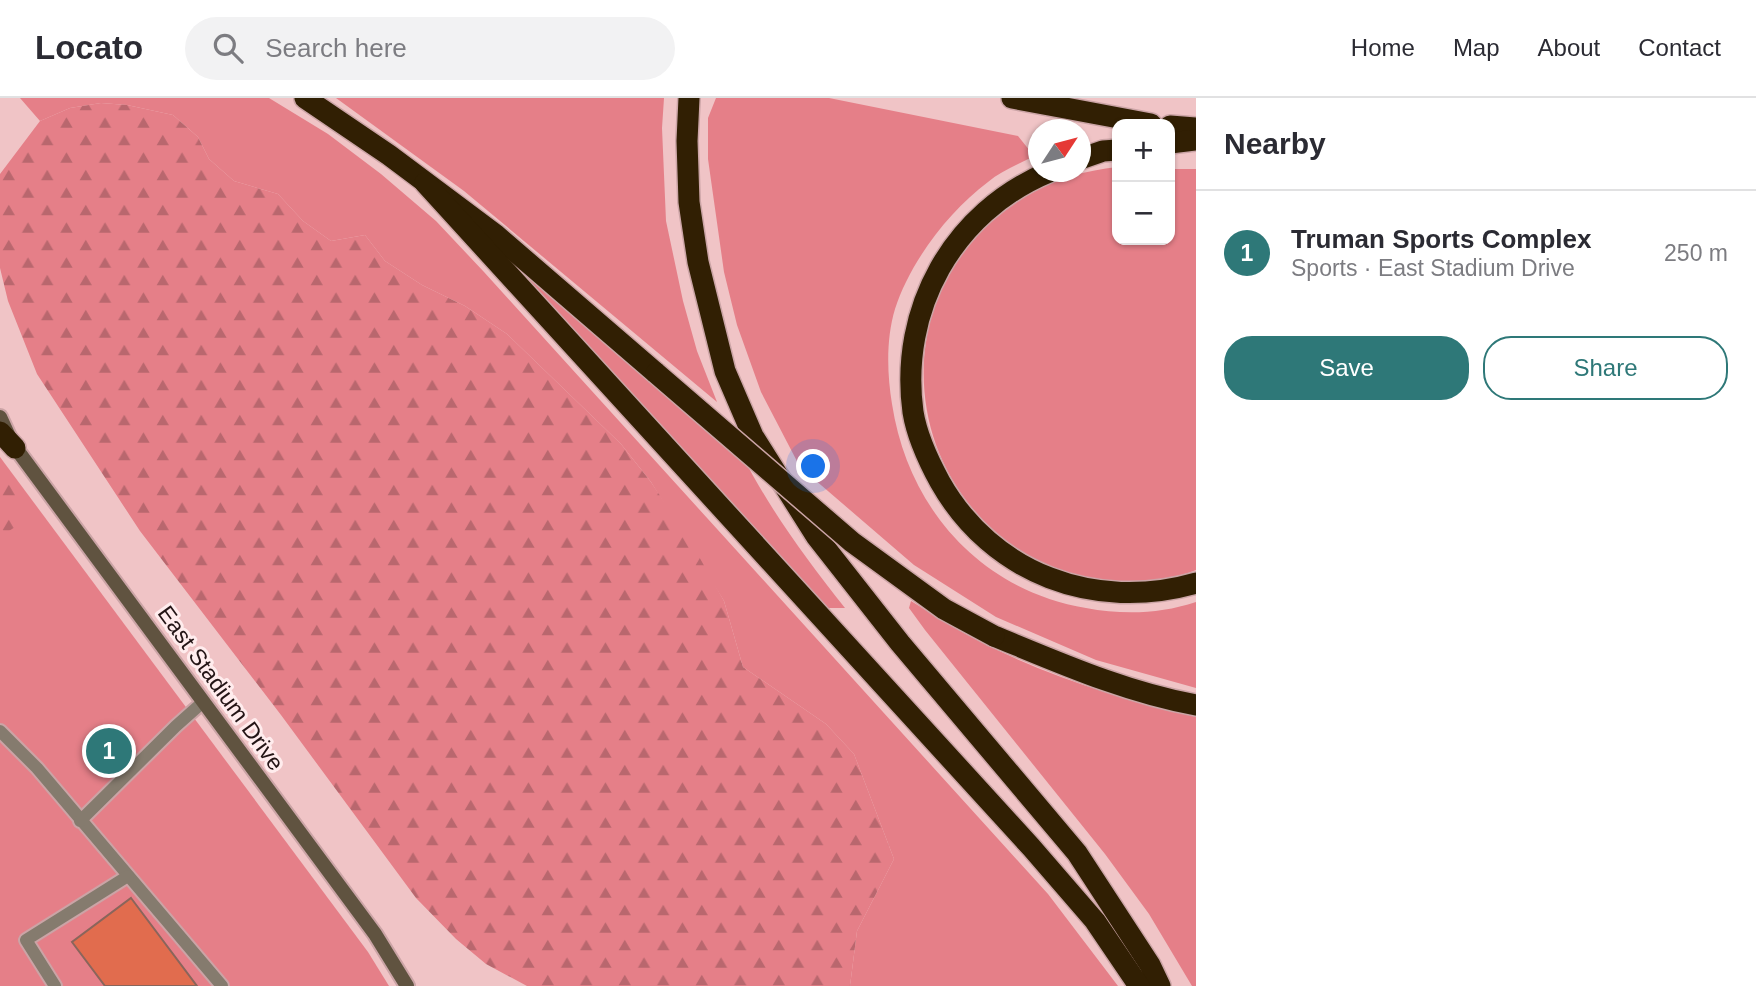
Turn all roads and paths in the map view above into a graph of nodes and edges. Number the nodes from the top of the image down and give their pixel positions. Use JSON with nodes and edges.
{"nodes":[{"id":1,"x":305,"y":98,"type":"edge"},
{"id":2,"x":689,"y":98,"type":"edge"},
{"id":3,"x":1012,"y":98,"type":"edge"},
{"id":4,"x":1124,"y":119,"type":"edge"},
{"id":5,"x":1175,"y":126,"type":"edge"},
{"id":6,"x":1196,"y":128,"type":"edge"},
{"id":7,"x":1196,"y":140,"type":"edge"},
{"id":8,"x":1175,"y":142,"type":"edge"},
{"id":9,"x":1112,"y":150,"type":"edge"},
{"id":10,"x":1091,"y":155,"type":"edge"},
{"id":11,"x":1028,"y":181,"type":"edge"},
{"id":12,"x":425,"y":183,"type":"junction"},
{"id":13,"x":0,"y":417,"type":"edge"},
{"id":14,"x":0,"y":432,"type":"edge"},
{"id":15,"x":15,"y":448,"type":"junction"},
{"id":16,"x":1196,"y":583,"type":"edge"},
{"id":17,"x":204,"y":702,"type":"junction"},
{"id":18,"x":1196,"y":705,"type":"edge"},
{"id":19,"x":0,"y":730,"type":"edge"},
{"id":20,"x":80,"y":821,"type":"junction"},
{"id":21,"x":128,"y":876,"type":"junction"},
{"id":22,"x":55,"y":986,"type":"edge"},
{"id":23,"x":222,"y":986,"type":"edge"},
{"id":24,"x":407,"y":986,"type":"edge"},
{"id":25,"x":1139,"y":986,"type":"edge"},
{"id":26,"x":1160,"y":986,"type":"edge"}],
"edges":[{"from":1,"to":12,"type":"highway"},
{"from":2,"to":26,"type":"highway"},
{"from":3,"to":4,"type":"highway"},
{"from":5,"to":6,"type":"highway"},
{"from":7,"to":8,"type":"highway"},
{"from":9,"to":10,"type":"highway"},
{"from":11,"to":16,"type":"highway"},
{"from":12,"to":18,"type":"highway","bridge":true},
{"from":12,"to":25,"type":"highway"},
{"from":13,"to":15,"type":"main road","name":"East Stadium Drive"},
{"from":14,"to":15,"type":"highway"},
{"from":15,"to":17,"type":"main road","name":"East Stadium Drive"},
{"from":17,"to":20,"type":"lane"},
{"from":17,"to":24,"type":"main road","name":"East Stadium Drive"},
{"from":19,"to":20,"type":"lane"},
{"from":20,"to":21,"type":"lane"},
{"from":21,"to":22,"type":"lane"},
{"from":21,"to":23,"type":"lane"}]}
